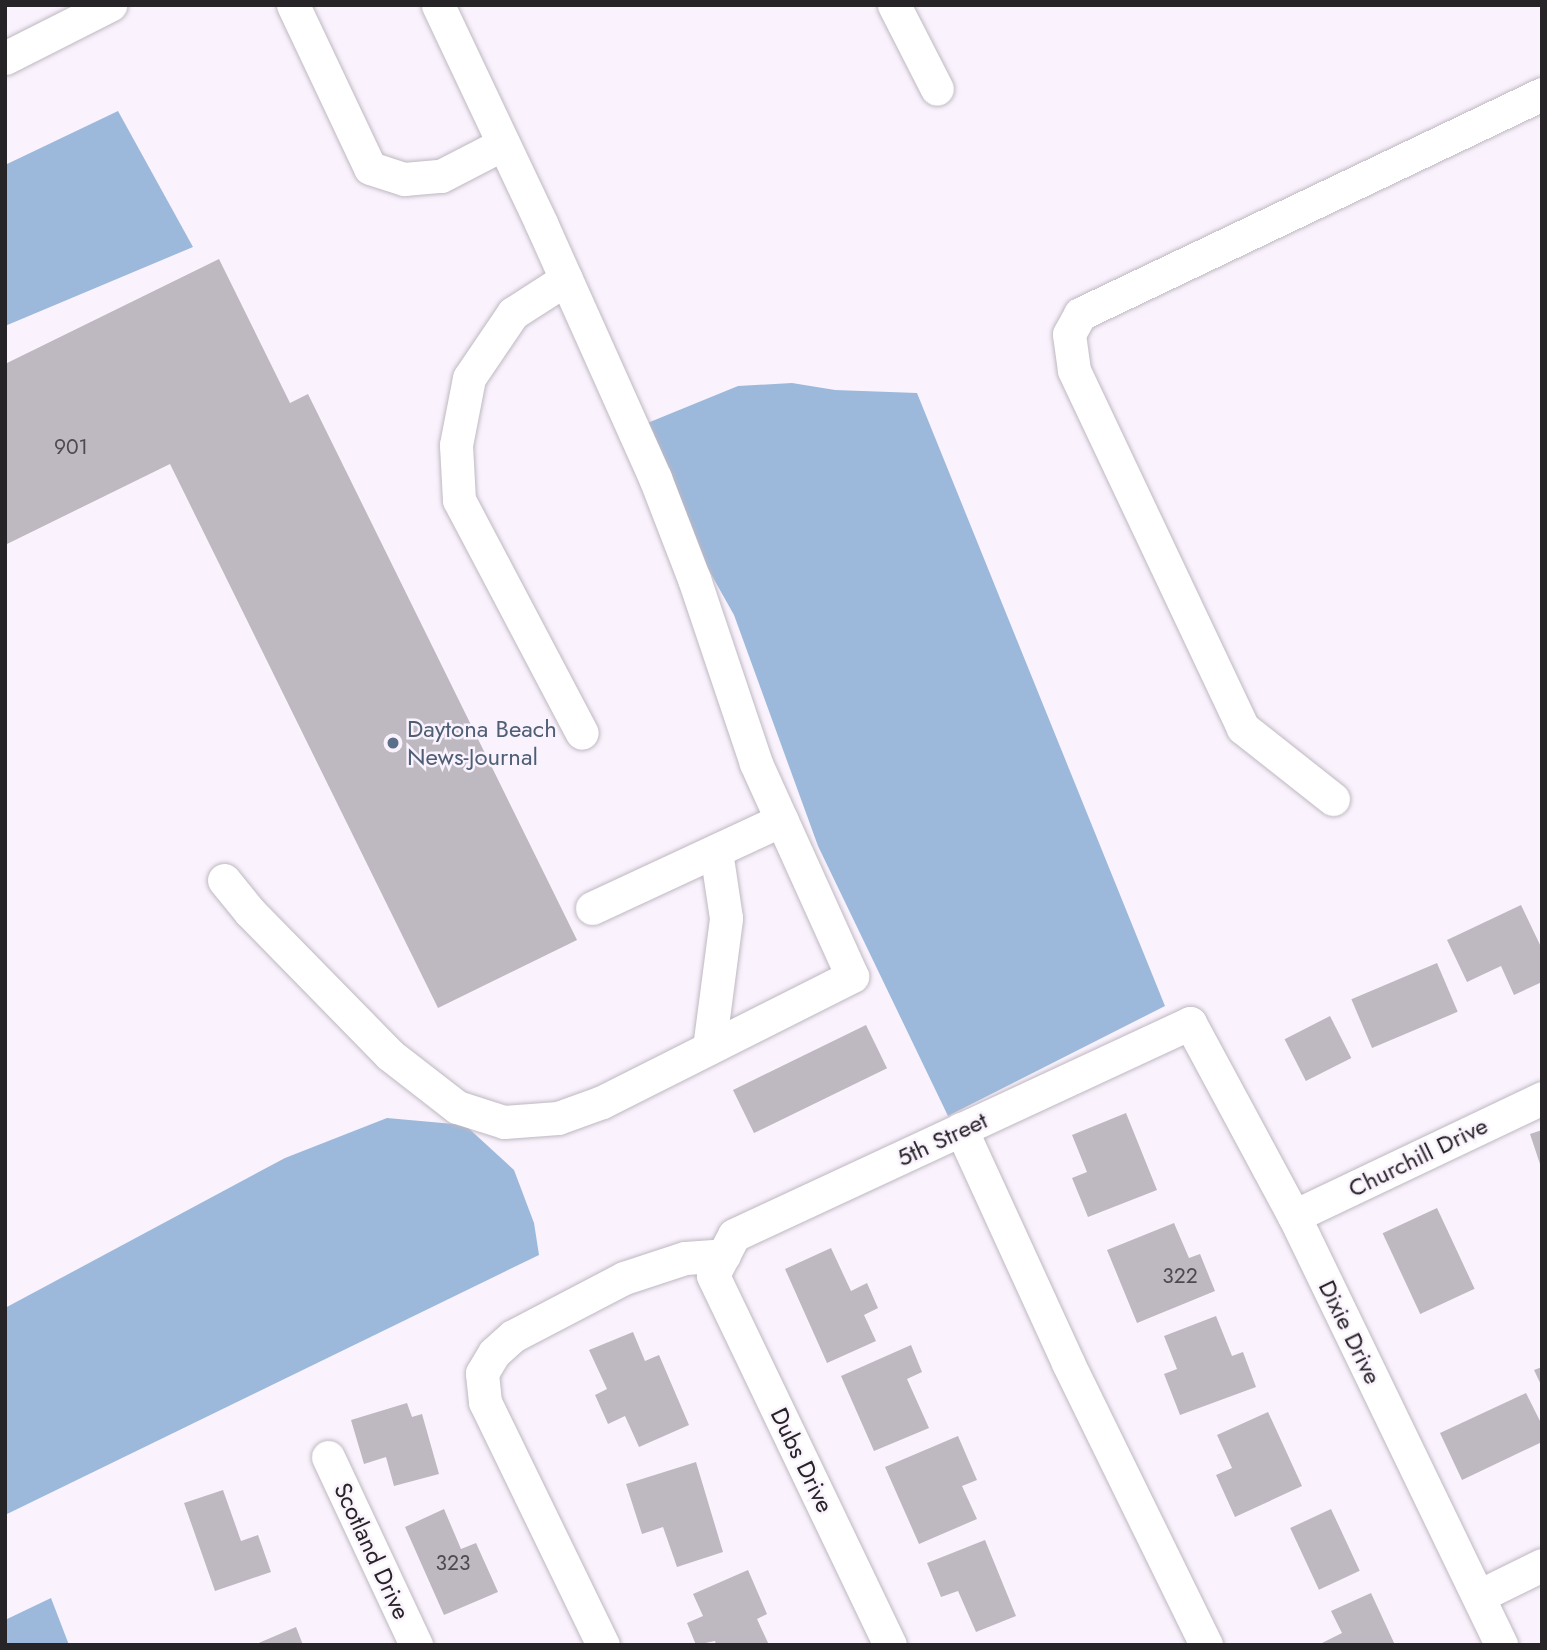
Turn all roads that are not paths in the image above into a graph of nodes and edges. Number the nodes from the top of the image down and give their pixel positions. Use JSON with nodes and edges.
{"nodes":[{"id":1,"x":110,"y":5,"type":"edge"},
{"id":2,"x":293,"y":5,"type":"edge"},
{"id":3,"x":438,"y":5,"type":"edge"},
{"id":4,"x":894,"y":5,"type":"edge"},
{"id":5,"x":5,"y":58,"type":"edge"},
{"id":6,"x":937,"y":89,"type":"dead end"},
{"id":7,"x":1542,"y":94,"type":"edge"},
{"id":8,"x":503,"y":144,"type":"junction"},
{"id":9,"x":566,"y":279,"type":"junction"},
{"id":10,"x":582,"y":733,"type":"dead end"},
{"id":11,"x":1333,"y":799,"type":"dead end"},
{"id":12,"x":782,"y":820,"type":"junction"},
{"id":13,"x":716,"y":851,"type":"junction"},
{"id":14,"x":223,"y":880,"type":"dead end"},
{"id":15,"x":592,"y":908,"type":"dead end"},
{"id":16,"x":1190,"y":1023,"type":"joint"},
{"id":17,"x":709,"y":1048,"type":"junction"},
{"id":18,"x":1542,"y":1098,"type":"edge"},
{"id":19,"x":961,"y":1129,"type":"junction"},
{"id":20,"x":1294,"y":1216,"type":"junction"},
{"id":21,"x":719,"y":1265,"type":"junction"},
{"id":22,"x":328,"y":1457,"type":"dead end"},
{"id":23,"x":1542,"y":1565,"type":"edge"},
{"id":24,"x":1479,"y":1596,"type":"junction"},
{"id":25,"x":416,"y":1645,"type":"edge"},
{"id":26,"x":603,"y":1645,"type":"edge"},
{"id":27,"x":890,"y":1645,"type":"edge"},
{"id":28,"x":1206,"y":1645,"type":"edge"},
{"id":29,"x":1501,"y":1645,"type":"edge"}],
"edges":[{"from":1,"to":5,"type":"street"},
{"from":2,"to":8,"type":"street"},
{"from":3,"to":8,"type":"street"},
{"from":4,"to":6,"type":"street"},
{"from":7,"to":11,"type":"street"},
{"from":8,"to":9,"type":"street"},
{"from":9,"to":10,"type":"street"},
{"from":9,"to":12,"type":"street"},
{"from":12,"to":13,"type":"street"},
{"from":12,"to":17,"type":"street"},
{"from":13,"to":15,"type":"street"},
{"from":13,"to":17,"type":"street"},
{"from":14,"to":17,"type":"street"},
{"from":16,"to":19,"type":"street","name":"5th Street"},
{"from":16,"to":20,"type":"street","name":"Dixie Drive"},
{"from":18,"to":20,"type":"street","name":"Churchill Drive"},
{"from":19,"to":21,"type":"street","name":"5th Street"},
{"from":19,"to":28,"type":"street"},
{"from":20,"to":24,"type":"street","name":"Dixie Drive"},
{"from":21,"to":26,"type":"street"},
{"from":21,"to":27,"type":"street","name":"Dubs Drive"},
{"from":22,"to":25,"type":"street","name":"Scotland Drive"},
{"from":23,"to":24,"type":"street"},
{"from":24,"to":29,"type":"street","name":"Dixie Drive"}]}
